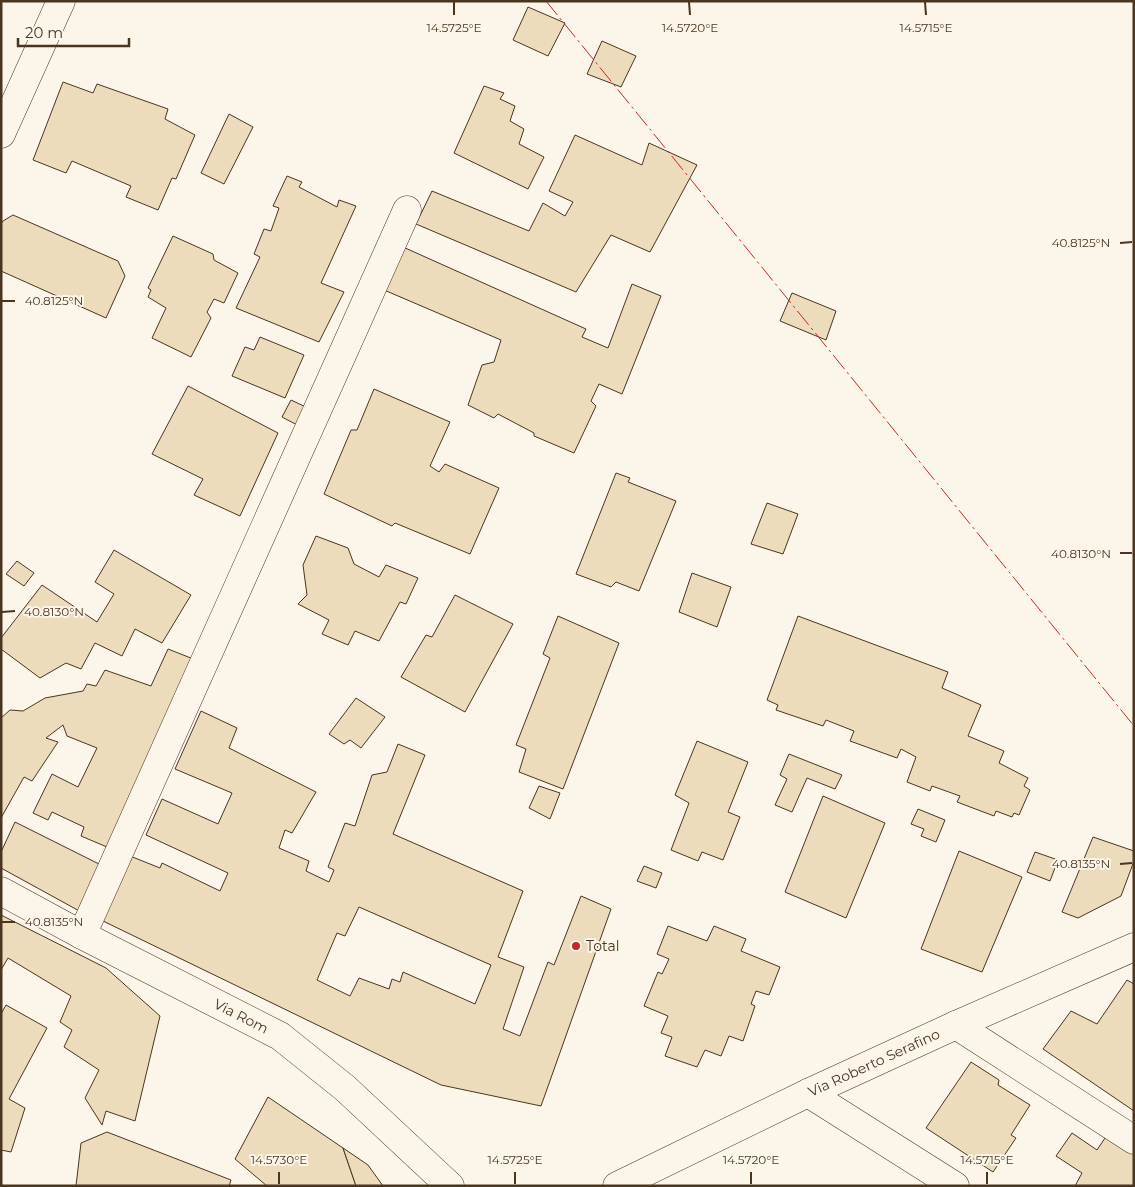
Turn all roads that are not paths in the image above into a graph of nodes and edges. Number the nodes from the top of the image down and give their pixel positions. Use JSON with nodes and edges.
{"nodes":[{"id":1,"x":61,"y":1,"type":"edge"},
{"id":2,"x":1,"y":134,"type":"edge"},
{"id":3,"x":407,"y":210,"type":"dead end"},
{"id":4,"x":1,"y":892,"type":"edge"},
{"id":5,"x":82,"y":935,"type":"junction"},
{"id":6,"x":1134,"y":947,"type":"edge"},
{"id":7,"x":956,"y":1025,"type":"junction"},
{"id":8,"x":808,"y":1093,"type":"junction"},
{"id":9,"x":1134,"y":1140,"type":"edge"},
{"id":10,"x":450,"y":1186,"type":"edge"},
{"id":11,"x":617,"y":1186,"type":"edge"},
{"id":12,"x":955,"y":1186,"type":"edge"}],
"edges":[{"from":1,"to":2,"type":"street"},
{"from":3,"to":5,"type":"street"},
{"from":4,"to":5,"type":"street","name":"Via Rom"},
{"from":5,"to":10,"type":"street","name":"Via Rom"},
{"from":6,"to":7,"type":"street","name":"Via Roberto Serafino"},
{"from":7,"to":8,"type":"street","name":"Via Roberto Serafino"},
{"from":7,"to":9,"type":"street"},
{"from":8,"to":11,"type":"street","name":"Via Roberto Serafino"},
{"from":8,"to":12,"type":"street"}]}
